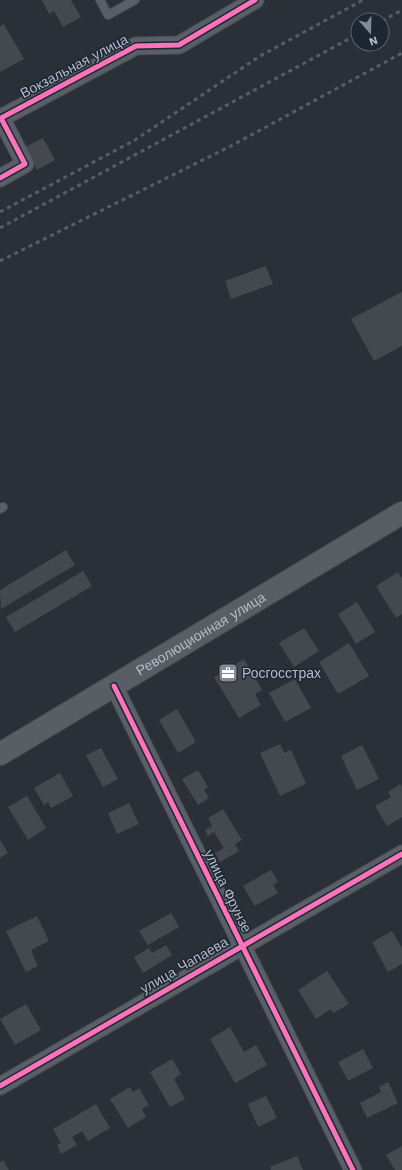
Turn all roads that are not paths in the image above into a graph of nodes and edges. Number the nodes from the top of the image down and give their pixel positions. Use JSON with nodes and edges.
{"nodes":[{"id":1,"x":100,"y":0,"type":"edge"},
{"id":2,"x":135,"y":0,"type":"edge"},
{"id":3,"x":255,"y":0,"type":"edge"},
{"id":4,"x":0,"y":178,"type":"edge"},
{"id":5,"x":402,"y":513,"type":"edge"},
{"id":6,"x":114,"y":686,"type":"junction"},
{"id":7,"x":0,"y":754,"type":"edge"},
{"id":8,"x":402,"y":854,"type":"edge"},
{"id":9,"x":242,"y":946,"type":"junction"},
{"id":10,"x":0,"y":1086,"type":"edge"},
{"id":11,"x":353,"y":1170,"type":"edge"}],
"edges":[{"from":1,"to":2,"type":"lane"},
{"from":3,"to":4,"type":"street","name":"Вокзальная улица"},
{"from":5,"to":6,"type":"main road","name":"Революционная улица"},
{"from":6,"to":7,"type":"main road","name":"Революционная улица"},
{"from":6,"to":9,"type":"street","name":"улица Фрунзе"},
{"from":8,"to":9,"type":"street","name":"улица Чапаева"},
{"from":9,"to":10,"type":"street","name":"улица Чапаева"},
{"from":9,"to":11,"type":"street","name":"улица Фрунзе"}]}
